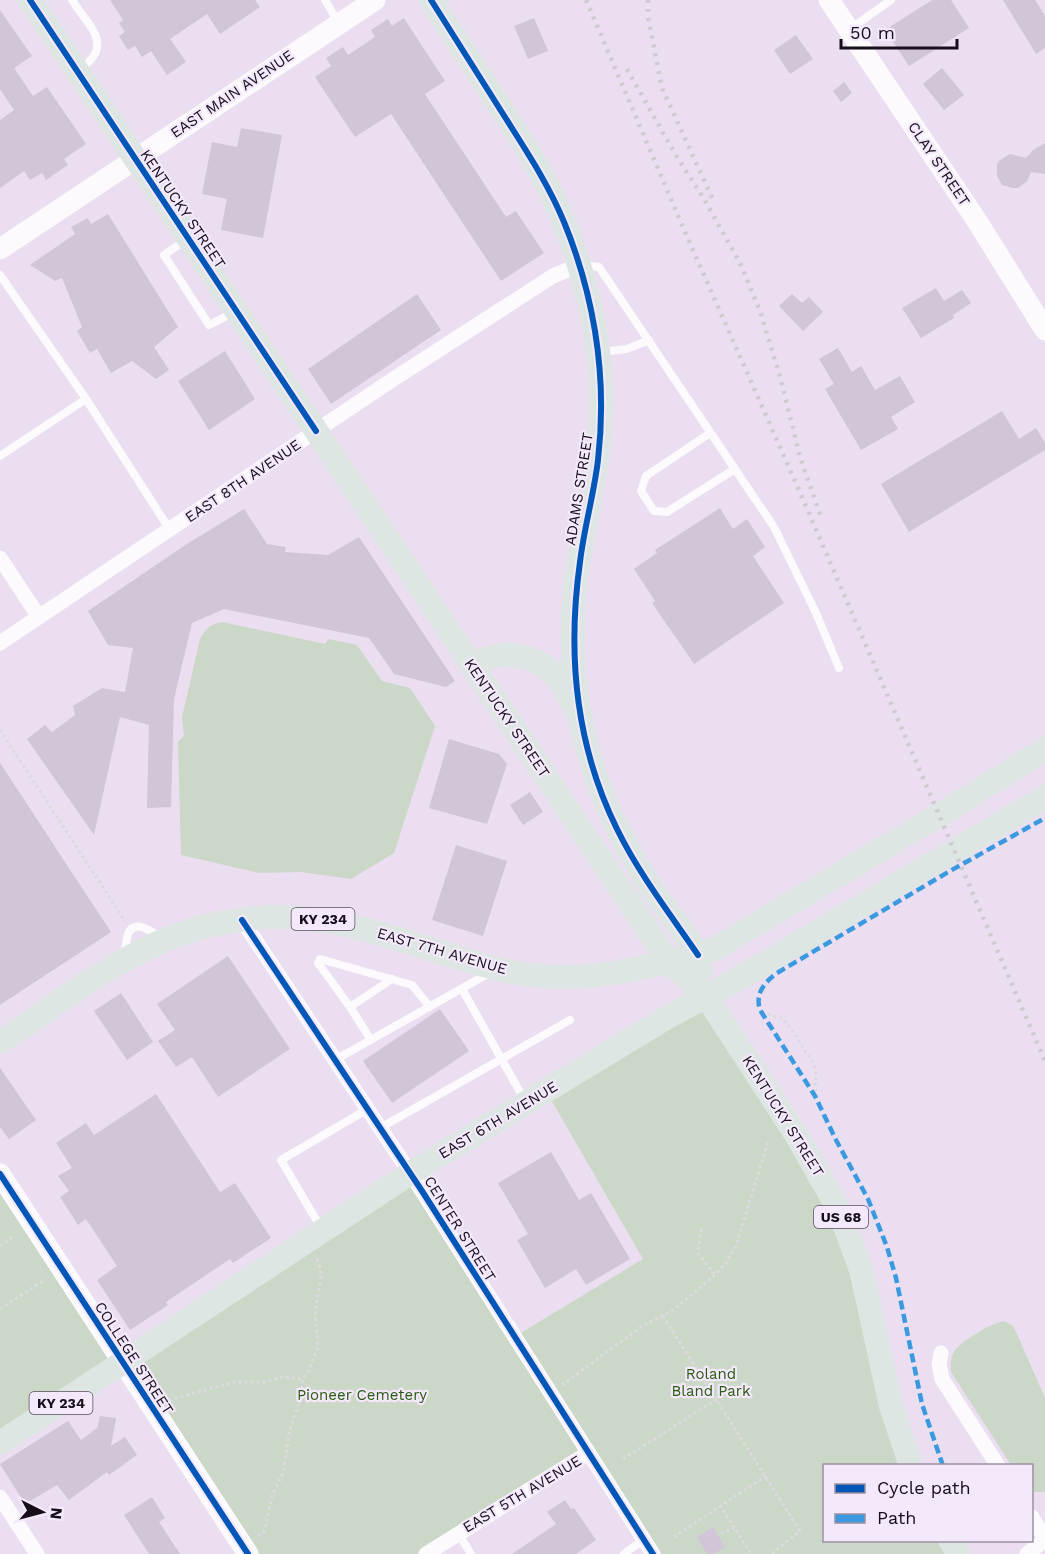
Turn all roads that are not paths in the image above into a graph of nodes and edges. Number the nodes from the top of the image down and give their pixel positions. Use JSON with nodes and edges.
{"nodes":[{"id":1,"x":30,"y":0,"type":"edge"},
{"id":2,"x":72,"y":0,"type":"edge"},
{"id":3,"x":325,"y":0,"type":"edge"},
{"id":4,"x":375,"y":0,"type":"edge"},
{"id":5,"x":431,"y":0,"type":"edge"},
{"id":6,"x":829,"y":0,"type":"edge"},
{"id":7,"x":891,"y":0,"type":"edge"},
{"id":8,"x":339,"y":23,"type":"junction"},
{"id":9,"x":849,"y":30,"type":"junction"},
{"id":10,"x":77,"y":71,"type":"junction"},
{"id":11,"x":135,"y":159,"type":"junction"},
{"id":12,"x":0,"y":249,"type":"edge"},
{"id":13,"x":579,"y":265,"type":"junction"},
{"id":14,"x":0,"y":275,"type":"edge"},
{"id":15,"x":1045,"y":330,"type":"edge"},
{"id":16,"x":649,"y":340,"type":"junction"},
{"id":17,"x":598,"y":352,"type":"junction"},
{"id":18,"x":86,"y":399,"type":"junction"},
{"id":19,"x":316,"y":431,"type":"junction"},
{"id":20,"x":710,"y":433,"type":"junction"},
{"id":21,"x":0,"y":456,"type":"edge"},
{"id":22,"x":735,"y":469,"type":"junction"},
{"id":23,"x":170,"y":530,"type":"junction"},
{"id":24,"x":0,"y":558,"type":"edge"},
{"id":25,"x":39,"y":617,"type":"junction"},
{"id":26,"x":0,"y":643,"type":"edge"},
{"id":27,"x":472,"y":666,"type":"junction"},
{"id":28,"x":839,"y":668,"type":"dead end"},
{"id":29,"x":579,"y":715,"type":"junction"},
{"id":30,"x":1045,"y":749,"type":"edge"},
{"id":31,"x":1045,"y":797,"type":"edge"},
{"id":32,"x":242,"y":920,"type":"junction"},
{"id":33,"x":698,"y":956,"type":"junction"},
{"id":34,"x":669,"y":962,"type":"junction"},
{"id":35,"x":497,"y":968,"type":"junction"},
{"id":36,"x":392,"y":979,"type":"junction"},
{"id":37,"x":462,"y":989,"type":"junction"},
{"id":38,"x":706,"y":996,"type":"junction"},
{"id":39,"x":350,"y":1007,"type":"junction"},
{"id":40,"x":430,"y":1007,"type":"junction"},
{"id":41,"x":570,"y":1020,"type":"dead end"},
{"id":42,"x":371,"y":1040,"type":"junction"},
{"id":43,"x":0,"y":1042,"type":"edge"},
{"id":44,"x":501,"y":1058,"type":"junction"},
{"id":45,"x":335,"y":1060,"type":"junction"},
{"id":46,"x":527,"y":1103,"type":"junction"},
{"id":47,"x":368,"y":1109,"type":"junction"},
{"id":48,"x":380,"y":1128,"type":"junction"},
{"id":49,"x":410,"y":1173,"type":"junction"},
{"id":50,"x":0,"y":1174,"type":"edge"},
{"id":51,"x":317,"y":1241,"type":"junction"},
{"id":52,"x":941,"y":1353,"type":"dead end"},
{"id":53,"x":122,"y":1362,"type":"junction"},
{"id":54,"x":0,"y":1443,"type":"edge"},
{"id":55,"x":588,"y":1453,"type":"junction"},
{"id":56,"x":910,"y":1464,"type":"edge"},
{"id":57,"x":997,"y":1464,"type":"edge"},
{"id":58,"x":0,"y":1497,"type":"edge"},
{"id":59,"x":1033,"y":1519,"type":"edge"},
{"id":60,"x":458,"y":1533,"type":"junction"},
{"id":61,"x":644,"y":1539,"type":"junction"},
{"id":62,"x":1045,"y":1540,"type":"edge"},
{"id":63,"x":253,"y":1545,"type":"edge"},
{"id":64,"x":37,"y":1554,"type":"edge"},
{"id":65,"x":426,"y":1554,"type":"edge"},
{"id":66,"x":471,"y":1554,"type":"edge"},
{"id":67,"x":624,"y":1554,"type":"edge"},
{"id":68,"x":653,"y":1554,"type":"edge"},
{"id":69,"x":1028,"y":1554,"type":"edge"}],
"edges":[{"from":1,"to":10,"type":"main road","name":"KENTUCKY STREET"},
{"from":2,"to":10,"type":"lane"},
{"from":3,"to":8,"type":"lane"},
{"from":4,"to":8,"type":"street","name":"EAST MAIN AVENUE"},
{"from":5,"to":13,"type":"main road","name":"ADAMS STREET"},
{"from":6,"to":9,"type":"street","name":"CLAY STREET"},
{"from":7,"to":9,"type":"lane"},
{"from":8,"to":11,"type":"street","name":"EAST MAIN AVENUE"},
{"from":9,"to":15,"type":"street","name":"CLAY STREET"},
{"from":10,"to":11,"type":"main road","name":"KENTUCKY STREET"},
{"from":11,"to":12,"type":"street","name":"EAST MAIN AVENUE"},
{"from":11,"to":19,"type":"main road","name":"KENTUCKY STREET"},
{"from":13,"to":16,"type":"lane"},
{"from":13,"to":17,"type":"main road","name":"ADAMS STREET"},
{"from":13,"to":19,"type":"street","name":"EAST 8TH AVENUE"},
{"from":14,"to":18,"type":"lane"},
{"from":16,"to":17,"type":"lane"},
{"from":16,"to":20,"type":"lane"},
{"from":17,"to":29,"type":"main road","name":"ADAMS STREET"},
{"from":18,"to":21,"type":"lane"},
{"from":18,"to":23,"type":"lane"},
{"from":19,"to":23,"type":"street","name":"EAST 8TH AVENUE"},
{"from":19,"to":27,"type":"main road","name":"KENTUCKY STREET"},
{"from":20,"to":22,"type":"lane"},
{"from":20,"to":22,"type":"lane"},
{"from":22,"to":28,"type":"lane"},
{"from":23,"to":25,"type":"street","name":"EAST 8TH AVENUE"},
{"from":24,"to":25,"type":"street"},
{"from":25,"to":26,"type":"street","name":"EAST 8TH AVENUE"},
{"from":27,"to":29,"type":"main road"},
{"from":27,"to":34,"type":"main road","name":"KENTUCKY STREET"},
{"from":29,"to":33,"type":"main road","name":"ADAMS STREET"},
{"from":30,"to":33,"type":"main road"},
{"from":31,"to":38,"type":"main road","name":"EAST 6TH AVENUE"},
{"from":32,"to":35,"type":"main road","name":"EAST 7TH AVENUE","number":"KY 234"},
{"from":32,"to":43,"type":"main road","name":"EAST 7TH AVENUE","number":"KY 234"},
{"from":32,"to":45,"type":"street","name":"CENTER STREET"},
{"from":33,"to":34,"type":"main road","name":"EAST 7TH AVENUE"},
{"from":33,"to":38,"type":"main road","name":"ADAMS STREET"},
{"from":34,"to":35,"type":"main road","name":"EAST 7TH AVENUE","number":"KY 234"},
{"from":34,"to":38,"type":"main road","name":"KENTUCKY STREET","number":"US 68"},
{"from":35,"to":37,"type":"lane"},
{"from":36,"to":39,"type":"lane"},
{"from":36,"to":39,"type":"lane"},
{"from":36,"to":40,"type":"lane"},
{"from":37,"to":40,"type":"lane"},
{"from":37,"to":44,"type":"lane"},
{"from":38,"to":46,"type":"main road","name":"EAST 6TH AVENUE","number":"KY 234"},
{"from":38,"to":56,"type":"main road","name":"KENTUCKY STREET","number":"US 68"},
{"from":39,"to":42,"type":"lane"},
{"from":40,"to":42,"type":"lane"},
{"from":41,"to":44,"type":"lane"},
{"from":42,"to":45,"type":"lane"},
{"from":44,"to":46,"type":"lane"},
{"from":44,"to":48,"type":"lane"},
{"from":45,"to":47,"type":"street","name":"CENTER STREET"},
{"from":46,"to":49,"type":"main road","name":"EAST 6TH AVENUE","number":"KY 234"},
{"from":47,"to":48,"type":"street","name":"CENTER STREET"},
{"from":47,"to":51,"type":"lane"},
{"from":48,"to":49,"type":"street","name":"CENTER STREET"},
{"from":49,"to":51,"type":"main road","name":"EAST 6TH AVENUE","number":"KY 234"},
{"from":49,"to":55,"type":"street","name":"CENTER STREET"},
{"from":50,"to":53,"type":"street","name":"COLLEGE STREET"},
{"from":51,"to":53,"type":"main road","name":"EAST 6TH AVENUE","number":"KY 234"},
{"from":52,"to":57,"type":"street"},
{"from":53,"to":54,"type":"main road","name":"EAST 6TH AVENUE","number":"KY 234"},
{"from":53,"to":63,"type":"street","name":"COLLEGE STREET"},
{"from":55,"to":60,"type":"street","name":"EAST 5TH AVENUE"},
{"from":55,"to":61,"type":"street","name":"CENTER STREET"},
{"from":58,"to":64,"type":"street"},
{"from":59,"to":62,"type":"street"},
{"from":60,"to":65,"type":"street","name":"EAST 5TH AVENUE"},
{"from":60,"to":66,"type":"lane"},
{"from":61,"to":67,"type":"lane"},
{"from":61,"to":68,"type":"street","name":"CENTER STREET"},
{"from":62,"to":69,"type":"street"}]}
